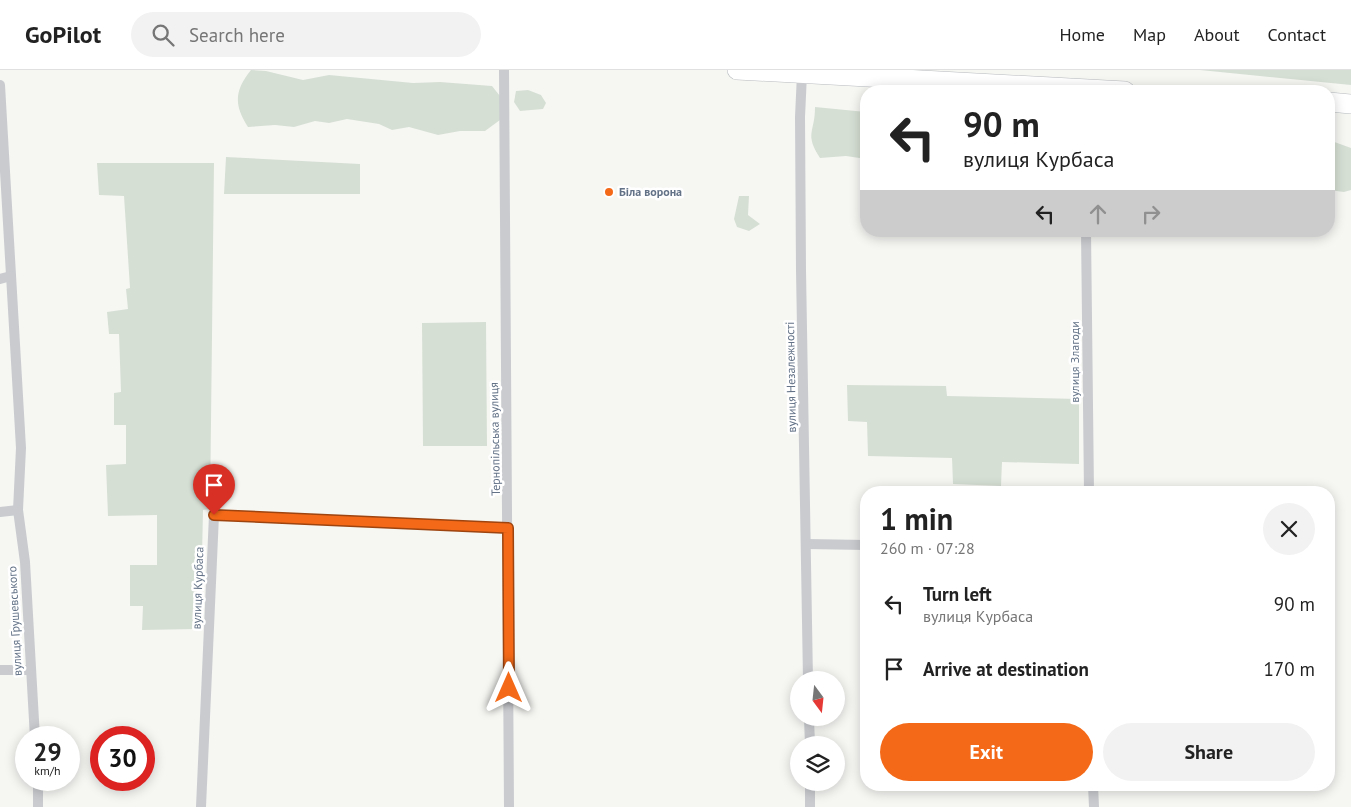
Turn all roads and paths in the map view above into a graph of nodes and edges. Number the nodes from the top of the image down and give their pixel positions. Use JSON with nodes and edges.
{"nodes":[{"id":1,"x":504,"y":70,"type":"edge"},
{"id":2,"x":737,"y":70,"type":"edge"},
{"id":3,"x":802,"y":74,"type":"junction"},
{"id":4,"x":0,"y":85,"type":"edge"},
{"id":5,"x":994,"y":85,"type":"edge"},
{"id":6,"x":1335,"y":103,"type":"edge"},
{"id":7,"x":1351,"y":104,"type":"edge"},
{"id":8,"x":1086,"y":237,"type":"edge"},
{"id":9,"x":11,"y":276,"type":"junction"},
{"id":10,"x":0,"y":279,"type":"edge"},
{"id":11,"x":1089,"y":486,"type":"edge"},
{"id":12,"x":18,"y":510,"type":"junction"},
{"id":13,"x":0,"y":512,"type":"edge"},
{"id":14,"x":508,"y":528,"type":"junction"},
{"id":15,"x":807,"y":544,"type":"junction"},
{"id":16,"x":860,"y":545,"type":"edge"},
{"id":17,"x":0,"y":670,"type":"edge"},
{"id":18,"x":30,"y":670,"type":"junction"},
{"id":19,"x":808,"y":671,"type":"edge"},
{"id":20,"x":34,"y":726,"type":"edge"},
{"id":21,"x":38,"y":791,"type":"edge"},
{"id":22,"x":810,"y":791,"type":"edge"},
{"id":23,"x":1093,"y":791,"type":"edge"},
{"id":24,"x":38,"y":807,"type":"edge"},
{"id":25,"x":201,"y":807,"type":"edge"},
{"id":26,"x":509,"y":807,"type":"edge"},
{"id":27,"x":810,"y":807,"type":"edge"},
{"id":28,"x":1094,"y":807,"type":"edge"}],
"edges":[{"from":1,"to":14,"type":"street","name":"Тернопільська вулиця"},
{"from":2,"to":3,"type":"highway"},
{"from":3,"to":5,"type":"highway"},
{"from":3,"to":15,"type":"street","name":"вулиця Незалежності"},
{"from":4,"to":9,"type":"street","name":"вулиця Грушевського"},
{"from":6,"to":7,"type":"highway"},
{"from":8,"to":11,"type":"street","name":"вулиця Злагоди"},
{"from":9,"to":10,"type":"street"},
{"from":9,"to":12,"type":"street","name":"вулиця Грушевського"},
{"from":12,"to":13,"type":"street"},
{"from":12,"to":18,"type":"street","name":"вулиця Грушевського"},
{"from":14,"to":25,"type":"street","name":"вулиця Курбаса"},
{"from":14,"to":26,"type":"street","name":"Тернопільська вулиця"},
{"from":15,"to":16,"type":"street"},
{"from":15,"to":19,"type":"street","name":"вулиця Незалежності"},
{"from":17,"to":18,"type":"street"},
{"from":18,"to":20,"type":"street","name":"вулиця Грушевського"},
{"from":21,"to":24,"type":"street"},
{"from":22,"to":27,"type":"street"},
{"from":23,"to":28,"type":"street"}]}
